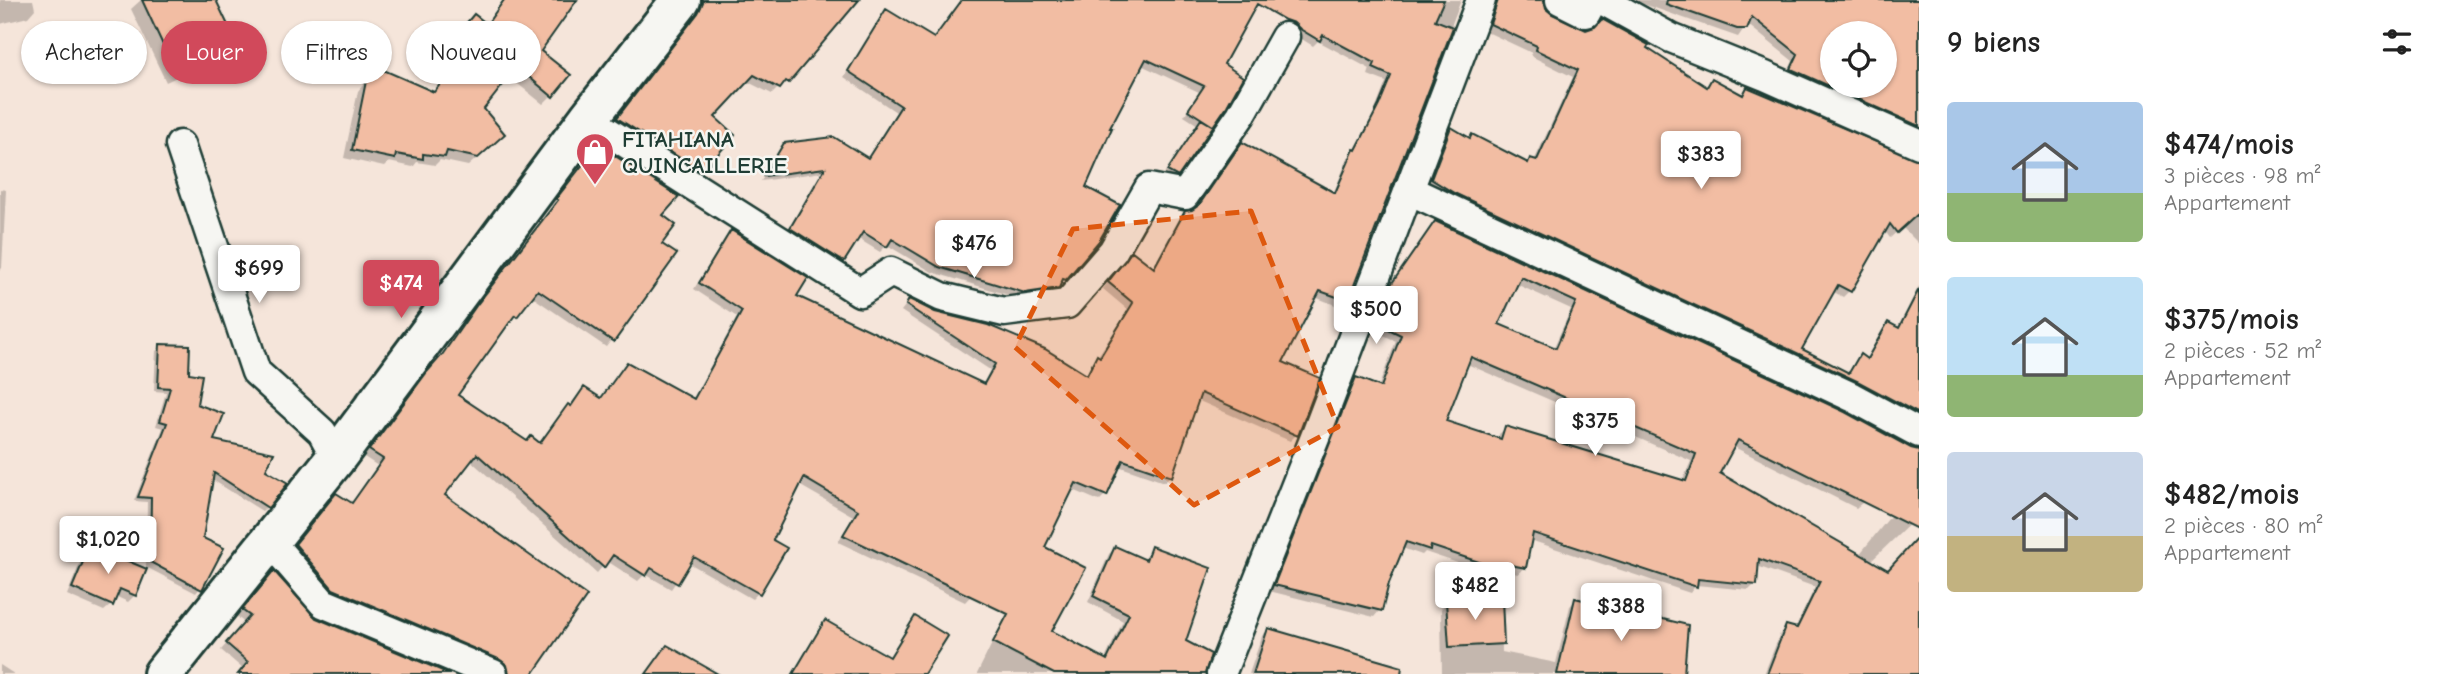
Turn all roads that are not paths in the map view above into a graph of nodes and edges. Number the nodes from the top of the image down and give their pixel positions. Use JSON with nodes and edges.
{"nodes":[{"id":1,"x":681,"y":0,"type":"edge"},
{"id":2,"x":1481,"y":0,"type":"edge"},
{"id":3,"x":1560,"y":0,"type":"edge"},
{"id":4,"x":1593,"y":0,"type":"edge"},
{"id":5,"x":1602,"y":0,"type":"edge"},
{"id":6,"x":1284,"y":37,"type":"dead end"},
{"id":7,"x":588,"y":119,"type":"junction"},
{"id":8,"x":1919,"y":144,"type":"edge"},
{"id":9,"x":180,"y":145,"type":"dead end"},
{"id":10,"x":1409,"y":190,"type":"junction"},
{"id":11,"x":1919,"y":433,"type":"edge"},
{"id":12,"x":336,"y":458,"type":"junction"},
{"id":13,"x":269,"y":540,"type":"junction"},
{"id":14,"x":163,"y":674,"type":"edge"},
{"id":15,"x":493,"y":674,"type":"edge"},
{"id":16,"x":1221,"y":674,"type":"edge"}],
"edges":[{"from":1,"to":7,"type":"main road"},
{"from":2,"to":10,"type":"street"},
{"from":3,"to":4,"type":"street"},
{"from":5,"to":8,"type":"street"},
{"from":6,"to":7,"type":"street"},
{"from":7,"to":12,"type":"main road"},
{"from":9,"to":12,"type":"street"},
{"from":10,"to":11,"type":"street"},
{"from":10,"to":16,"type":"street"},
{"from":12,"to":13,"type":"main road"},
{"from":13,"to":14,"type":"main road"},
{"from":13,"to":15,"type":"street"}]}
